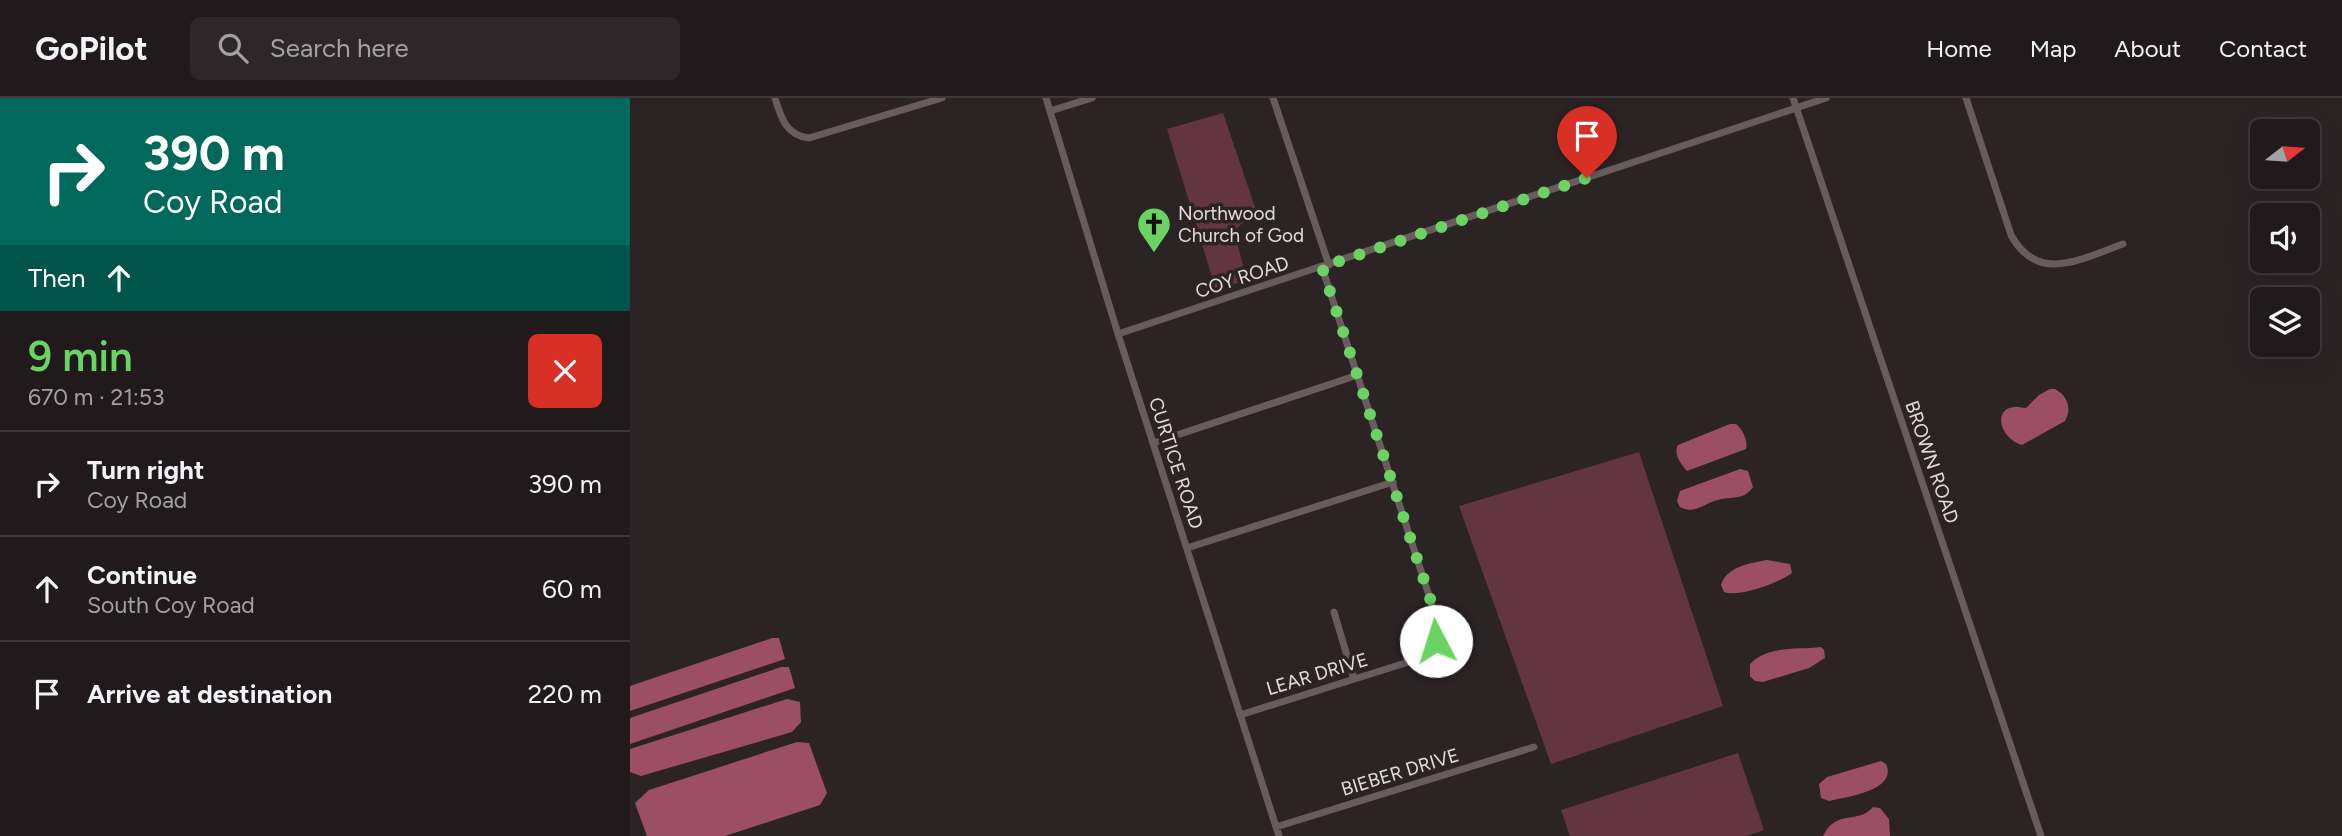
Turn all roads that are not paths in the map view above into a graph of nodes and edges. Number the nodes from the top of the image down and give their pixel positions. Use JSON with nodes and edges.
{"nodes":[{"id":1,"x":775,"y":98,"type":"edge"},
{"id":2,"x":942,"y":98,"type":"edge"},
{"id":3,"x":1046,"y":98,"type":"edge"},
{"id":4,"x":1092,"y":98,"type":"edge"},
{"id":5,"x":1273,"y":98,"type":"edge"},
{"id":6,"x":1793,"y":98,"type":"edge"},
{"id":7,"x":1826,"y":98,"type":"edge"},
{"id":8,"x":1966,"y":98,"type":"edge"},
{"id":9,"x":1796,"y":108,"type":"junction"},
{"id":10,"x":1050,"y":111,"type":"junction"},
{"id":11,"x":2123,"y":244,"type":"dead end"},
{"id":12,"x":1326,"y":266,"type":"junction"},
{"id":13,"x":1118,"y":334,"type":"junction"},
{"id":14,"x":1358,"y":375,"type":"junction"},
{"id":15,"x":1153,"y":443,"type":"junction"},
{"id":16,"x":1394,"y":482,"type":"junction"},
{"id":17,"x":1187,"y":548,"type":"junction"},
{"id":18,"x":1334,"y":612,"type":"dead end"},
{"id":19,"x":1354,"y":679,"type":"junction"},
{"id":20,"x":1240,"y":715,"type":"junction"},
{"id":21,"x":1534,"y":747,"type":"dead end"},
{"id":22,"x":1276,"y":827,"type":"junction"},
{"id":23,"x":1279,"y":836,"type":"edge"},
{"id":24,"x":2041,"y":836,"type":"edge"}],
"edges":[{"from":1,"to":2,"type":"street"},
{"from":3,"to":10,"type":"street","name":"CURTICE ROAD"},
{"from":4,"to":10,"type":"street"},
{"from":5,"to":12,"type":"street"},
{"from":6,"to":9,"type":"street","name":"BROWN ROAD"},
{"from":7,"to":9,"type":"street","name":"COY ROAD"},
{"from":8,"to":11,"type":"street"},
{"from":9,"to":12,"type":"street","name":"COY ROAD"},
{"from":9,"to":24,"type":"street","name":"BROWN ROAD"},
{"from":10,"to":13,"type":"street","name":"CURTICE ROAD"},
{"from":12,"to":13,"type":"street","name":"COY ROAD"},
{"from":12,"to":14,"type":"street"},
{"from":13,"to":15,"type":"street","name":"CURTICE ROAD"},
{"from":14,"to":15,"type":"street"},
{"from":14,"to":16,"type":"street"},
{"from":15,"to":17,"type":"street","name":"CURTICE ROAD"},
{"from":16,"to":17,"type":"street"},
{"from":16,"to":19,"type":"street","name":"LEAR DRIVE"},
{"from":17,"to":20,"type":"street","name":"CURTICE ROAD"},
{"from":18,"to":19,"type":"street"},
{"from":19,"to":20,"type":"street","name":"LEAR DRIVE"},
{"from":20,"to":22,"type":"street","name":"CURTICE ROAD"},
{"from":21,"to":22,"type":"street","name":"BIEBER DRIVE"},
{"from":22,"to":23,"type":"street","name":"CURTICE ROAD"}]}
